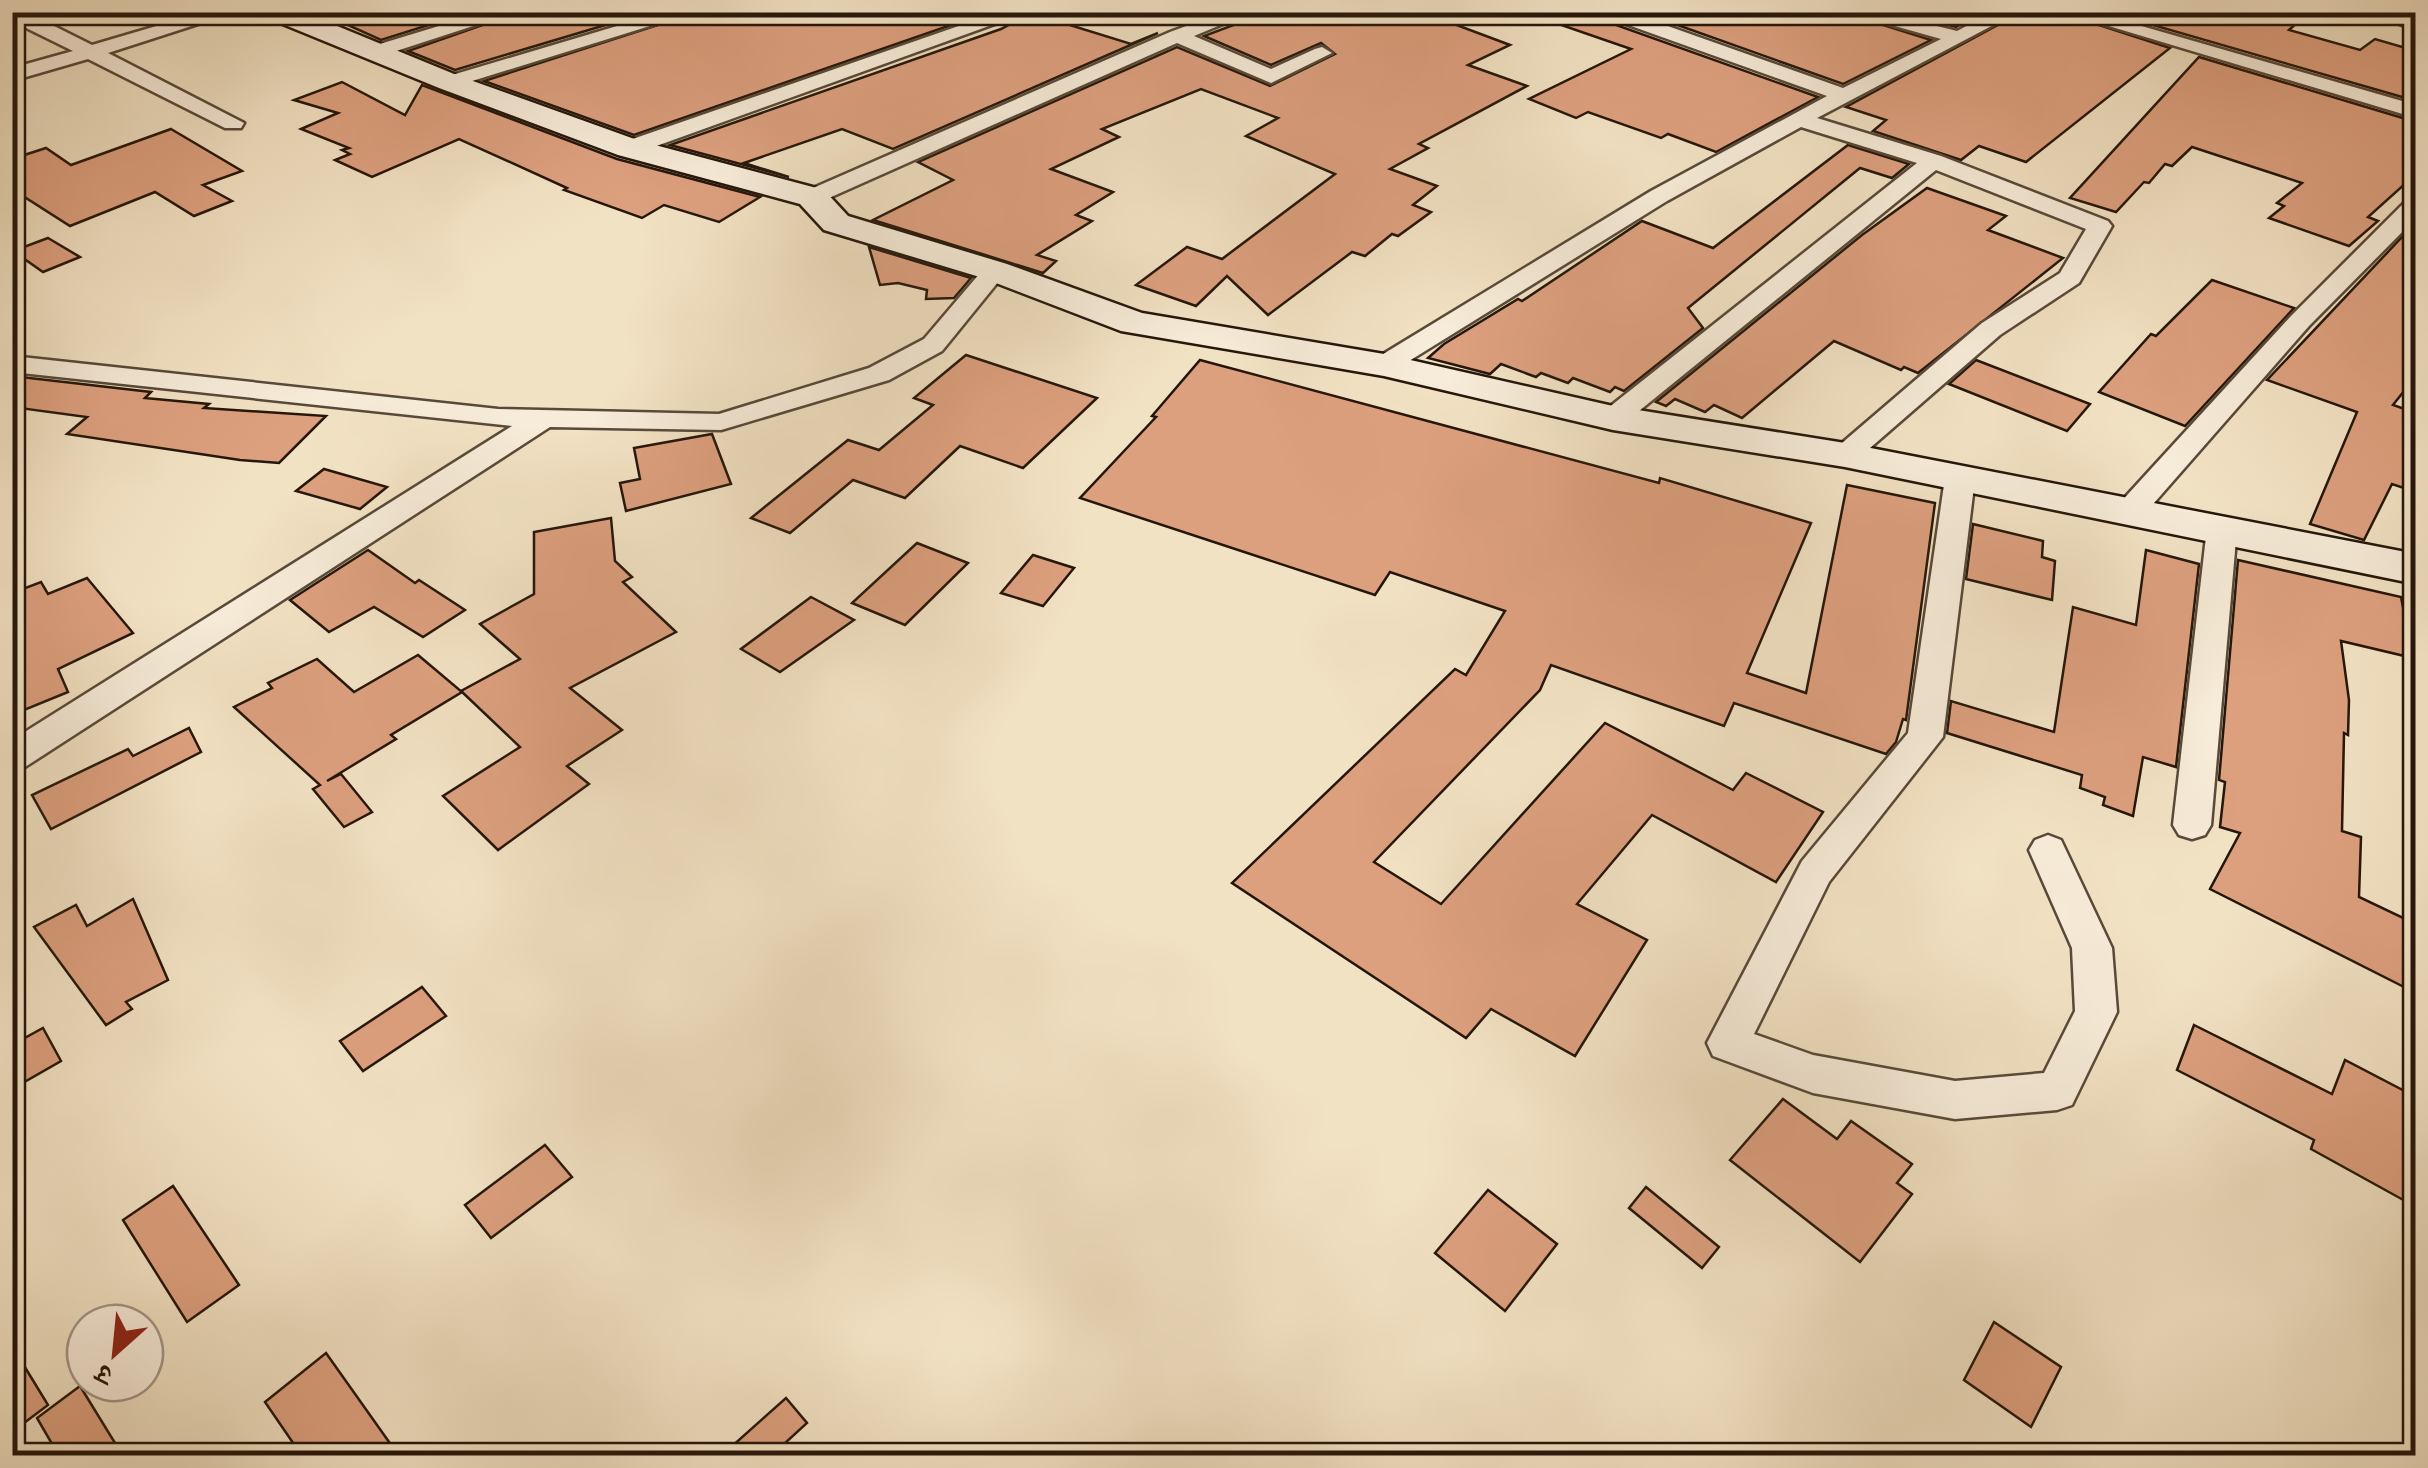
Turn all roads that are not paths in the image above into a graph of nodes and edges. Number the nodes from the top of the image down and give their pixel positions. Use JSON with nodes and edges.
{"nodes":[{"id":1,"x":226,"y":12,"type":"edge"},
{"id":2,"x":508,"y":12,"type":"edge"},
{"id":3,"x":686,"y":12,"type":"edge"},
{"id":4,"x":1019,"y":12,"type":"edge"},
{"id":5,"x":1243,"y":12,"type":"edge"},
{"id":6,"x":1854,"y":12,"type":"edge"},
{"id":7,"x":2009,"y":12,"type":"edge"},
{"id":8,"x":2071,"y":12,"type":"edge"},
{"id":9,"x":2374,"y":12,"type":"edge"},
{"id":10,"x":12,"y":13,"type":"edge"},
{"id":11,"x":290,"y":14,"type":"edge"},
{"id":12,"x":1624,"y":17,"type":"dead end"},
{"id":13,"x":2416,"y":24,"type":"edge"},
{"id":14,"x":1177,"y":36,"type":"junction"},
{"id":15,"x":1959,"y":37,"type":"junction"},
{"id":16,"x":92,"y":51,"type":"junction"},
{"id":17,"x":377,"y":51,"type":"junction"},
{"id":18,"x":1322,"y":53,"type":"dead end"},
{"id":19,"x":12,"y":75,"type":"edge"},
{"id":20,"x":449,"y":82,"type":"junction"},
{"id":21,"x":1844,"y":95,"type":"junction"},
{"id":22,"x":2416,"y":112,"type":"edge"},
{"id":23,"x":1800,"y":120,"type":"junction"},
{"id":24,"x":233,"y":123,"type":"dead end"},
{"id":25,"x":628,"y":148,"type":"junction"},
{"id":26,"x":1933,"y":161,"type":"junction"},
{"id":27,"x":812,"y":197,"type":"junction"},
{"id":28,"x":2416,"y":204,"type":"edge"},
{"id":29,"x":996,"y":271,"type":"junction"},
{"id":30,"x":12,"y":364,"type":"edge"},
{"id":31,"x":1384,"y":365,"type":"junction"},
{"id":32,"x":544,"y":418,"type":"junction"},
{"id":33,"x":1614,"y":418,"type":"junction"},
{"id":34,"x":1845,"y":455,"type":"junction"},
{"id":35,"x":1960,"y":478,"type":"junction"},
{"id":36,"x":2129,"y":512,"type":"junction"},
{"id":37,"x":2222,"y":528,"type":"junction"},
{"id":38,"x":2416,"y":568,"type":"edge"},
{"id":39,"x":12,"y":758,"type":"edge"},
{"id":40,"x":2192,"y":825,"type":"dead end"},
{"id":41,"x":2048,"y":850,"type":"dead end"}],
"edges":[{"from":1,"to":16,"type":"street"},
{"from":2,"to":17,"type":"street"},
{"from":3,"to":20,"type":"street"},
{"from":4,"to":25,"type":"street"},
{"from":5,"to":14,"type":"street"},
{"from":6,"to":15,"type":"street"},
{"from":7,"to":15,"type":"street"},
{"from":8,"to":22,"type":"street"},
{"from":9,"to":13,"type":"street"},
{"from":10,"to":16,"type":"street"},
{"from":11,"to":17,"type":"street"},
{"from":12,"to":21,"type":"street"},
{"from":14,"to":18,"type":"street"},
{"from":14,"to":27,"type":"street"},
{"from":15,"to":21,"type":"street"},
{"from":16,"to":19,"type":"street"},
{"from":16,"to":24,"type":"street"},
{"from":17,"to":20,"type":"street"},
{"from":20,"to":25,"type":"street"},
{"from":21,"to":23,"type":"street"},
{"from":23,"to":26,"type":"street"},
{"from":23,"to":31,"type":"street"},
{"from":25,"to":27,"type":"street"},
{"from":26,"to":33,"type":"street"},
{"from":26,"to":34,"type":"street"},
{"from":27,"to":29,"type":"street"},
{"from":28,"to":36,"type":"street"},
{"from":29,"to":31,"type":"street"},
{"from":29,"to":32,"type":"street"},
{"from":30,"to":32,"type":"street"},
{"from":31,"to":33,"type":"street"},
{"from":32,"to":39,"type":"street"},
{"from":33,"to":34,"type":"street"},
{"from":34,"to":35,"type":"street"},
{"from":35,"to":36,"type":"street"},
{"from":35,"to":41,"type":"street"},
{"from":36,"to":37,"type":"street"},
{"from":37,"to":38,"type":"street"},
{"from":37,"to":40,"type":"street"}]}
